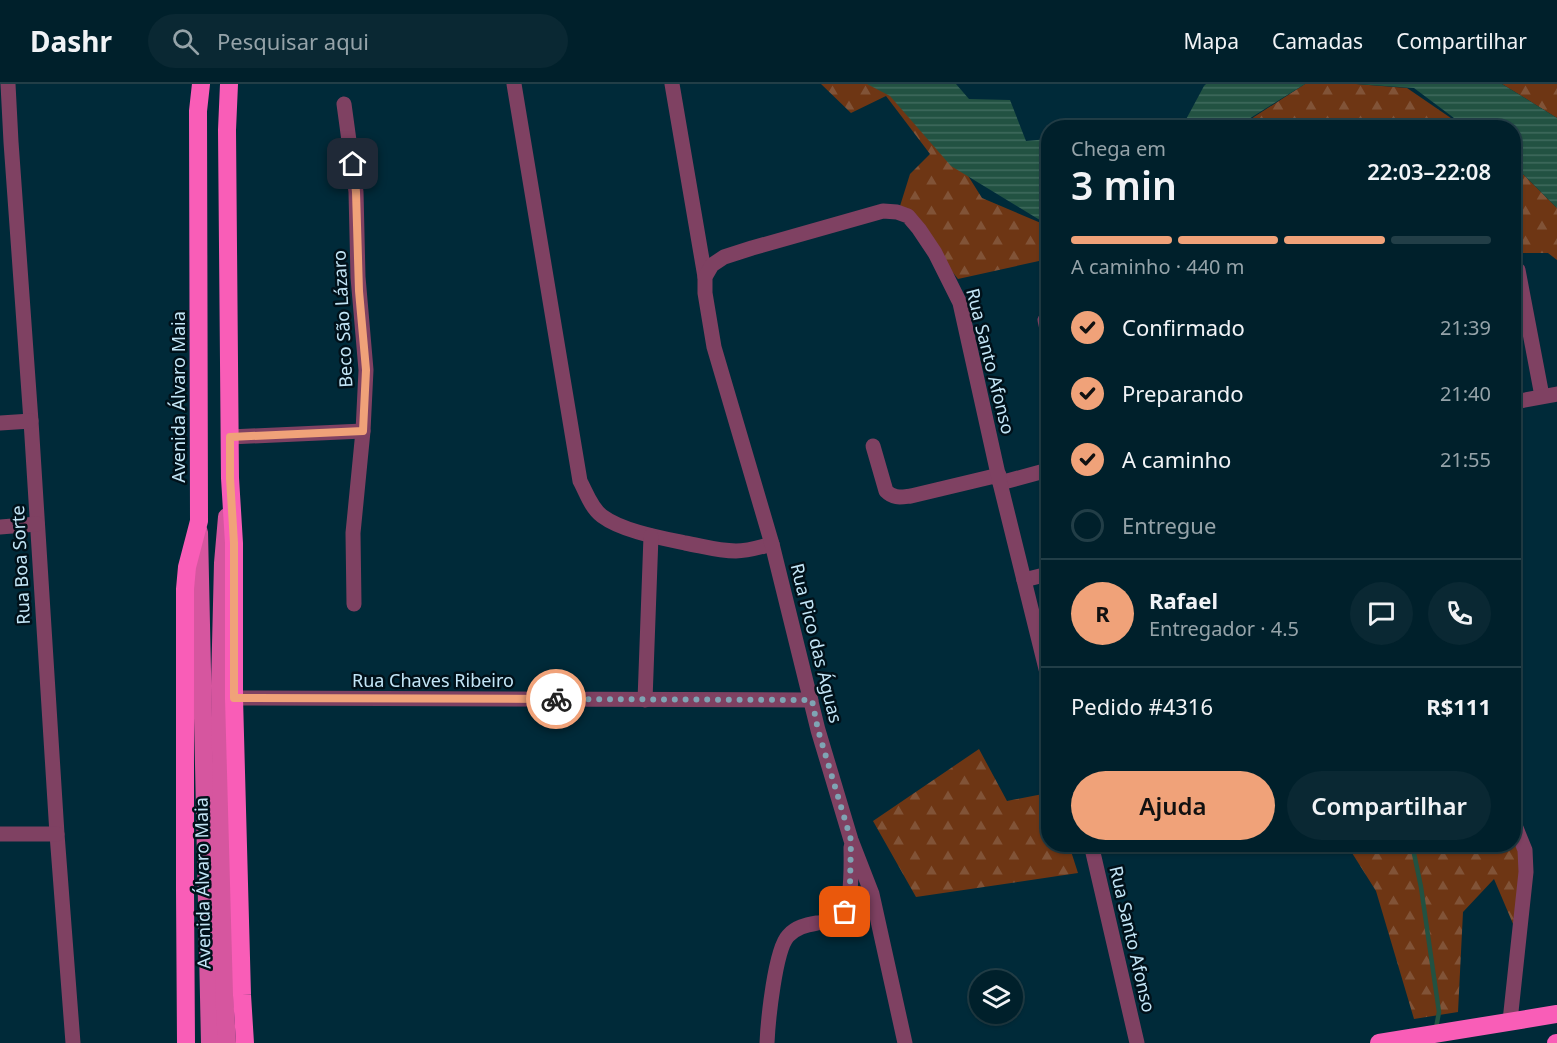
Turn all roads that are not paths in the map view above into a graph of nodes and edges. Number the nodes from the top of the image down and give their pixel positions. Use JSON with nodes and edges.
{"nodes":[{"id":1,"x":8,"y":84,"type":"edge"},
{"id":2,"x":191,"y":84,"type":"edge"},
{"id":3,"x":201,"y":84,"type":"edge"},
{"id":4,"x":229,"y":84,"type":"edge"},
{"id":5,"x":514,"y":84,"type":"edge"},
{"id":6,"x":672,"y":84,"type":"edge"},
{"id":7,"x":344,"y":104,"type":"dead end"},
{"id":8,"x":198,"y":111,"type":"junction"},
{"id":9,"x":5,"y":142,"type":"edge"},
{"id":10,"x":705,"y":277,"type":"junction"},
{"id":11,"x":1521,"y":282,"type":"edge"},
{"id":12,"x":1549,"y":395,"type":"edge"},
{"id":13,"x":1521,"y":401,"type":"edge"},
{"id":14,"x":31,"y":421,"type":"junction"},
{"id":15,"x":0,"y":423,"type":"edge"},
{"id":16,"x":363,"y":431,"type":"junction"},
{"id":17,"x":230,"y":437,"type":"junction"},
{"id":18,"x":873,"y":446,"type":"dead end"},
{"id":19,"x":1041,"y":471,"type":"edge"},
{"id":20,"x":230,"y":478,"type":"junction"},
{"id":21,"x":1000,"y":479,"type":"junction"},
{"id":22,"x":199,"y":521,"type":"junction"},
{"id":23,"x":37,"y":524,"type":"junction"},
{"id":24,"x":0,"y":527,"type":"edge"},
{"id":25,"x":651,"y":536,"type":"junction"},
{"id":26,"x":772,"y":544,"type":"junction"},
{"id":27,"x":1041,"y":576,"type":"edge"},
{"id":28,"x":1023,"y":580,"type":"junction"},
{"id":29,"x":354,"y":604,"type":"dead end"},
{"id":30,"x":1041,"y":650,"type":"edge"},
{"id":31,"x":234,"y":698,"type":"junction"},
{"id":32,"x":645,"y":700,"type":"junction"},
{"id":33,"x":812,"y":700,"type":"junction"},
{"id":34,"x":0,"y":834,"type":"edge"},
{"id":35,"x":57,"y":834,"type":"junction"},
{"id":36,"x":851,"y":840,"type":"junction"},
{"id":37,"x":1521,"y":840,"type":"edge"},
{"id":38,"x":1092,"y":852,"type":"edge"},
{"id":39,"x":1557,"y":1014,"type":"edge"},
{"id":40,"x":1510,"y":1021,"type":"junction"},
{"id":41,"x":73,"y":1043,"type":"edge"},
{"id":42,"x":186,"y":1043,"type":"edge"},
{"id":43,"x":210,"y":1043,"type":"edge"},
{"id":44,"x":227,"y":1043,"type":"edge"},
{"id":45,"x":245,"y":1043,"type":"edge"},
{"id":46,"x":766,"y":1043,"type":"edge"},
{"id":47,"x":905,"y":1043,"type":"edge"},
{"id":48,"x":1137,"y":1043,"type":"edge"},
{"id":49,"x":1379,"y":1043,"type":"edge"}],
"edges":[{"from":1,"to":9,"type":"street","name":"Rua Boa Sorte"},
{"from":2,"to":8,"type":"street","name":"Avenida Álvaro Maia"},
{"from":3,"to":8,"type":"highway","name":"Avenida Álvaro Maia"},
{"from":4,"to":17,"type":"highway"},
{"from":5,"to":25,"type":"street"},
{"from":6,"to":10,"type":"street","name":"Rua Pico das Águas"},
{"from":7,"to":16,"type":"street","name":"Beco São Lázaro"},
{"from":8,"to":22,"type":"highway","name":"Avenida Álvaro Maia"},
{"from":9,"to":14,"type":"street","name":"Rua Boa Sorte"},
{"from":10,"to":21,"type":"street","name":"Rua Santo Afonso"},
{"from":10,"to":26,"type":"street","name":"Rua Pico das Águas"},
{"from":11,"to":12,"type":"street"},
{"from":12,"to":13,"type":"street"},
{"from":14,"to":15,"type":"street"},
{"from":14,"to":23,"type":"street","name":"Rua Boa Sorte"},
{"from":16,"to":17,"type":"street"},
{"from":16,"to":29,"type":"street","name":"Beco São Lázaro"},
{"from":17,"to":20,"type":"highway"},
{"from":18,"to":21,"type":"street"},
{"from":19,"to":21,"type":"street"},
{"from":20,"to":31,"type":"highway"},
{"from":20,"to":44,"type":"main road","name":"Avenida Álvaro Maia"},
{"from":21,"to":28,"type":"street","name":"Rua Santo Afonso"},
{"from":22,"to":42,"type":"highway"},
{"from":22,"to":43,"type":"main road","name":"Avenida Álvaro Maia"},
{"from":23,"to":24,"type":"street"},
{"from":23,"to":35,"type":"street","name":"Rua Boa Sorte"},
{"from":25,"to":26,"type":"street"},
{"from":25,"to":32,"type":"street"},
{"from":26,"to":33,"type":"street","name":"Rua Pico das Águas"},
{"from":27,"to":28,"type":"street"},
{"from":28,"to":30,"type":"street","name":"Rua Santo Afonso"},
{"from":31,"to":32,"type":"street","name":"Rua Chaves Ribeiro"},
{"from":31,"to":45,"type":"highway"},
{"from":32,"to":33,"type":"street","name":"Rua Chaves Ribeiro"},
{"from":33,"to":36,"type":"street","name":"Rua Pico das Águas"},
{"from":34,"to":35,"type":"street"},
{"from":35,"to":41,"type":"street","name":"Rua Boa Sorte"},
{"from":36,"to":46,"type":"street"},
{"from":36,"to":47,"type":"street","name":"Rua Pico das Águas"},
{"from":37,"to":40,"type":"street"},
{"from":38,"to":48,"type":"street","name":"Rua Santo Afonso"},
{"from":39,"to":40,"type":"highway"},
{"from":40,"to":49,"type":"highway"}]}
